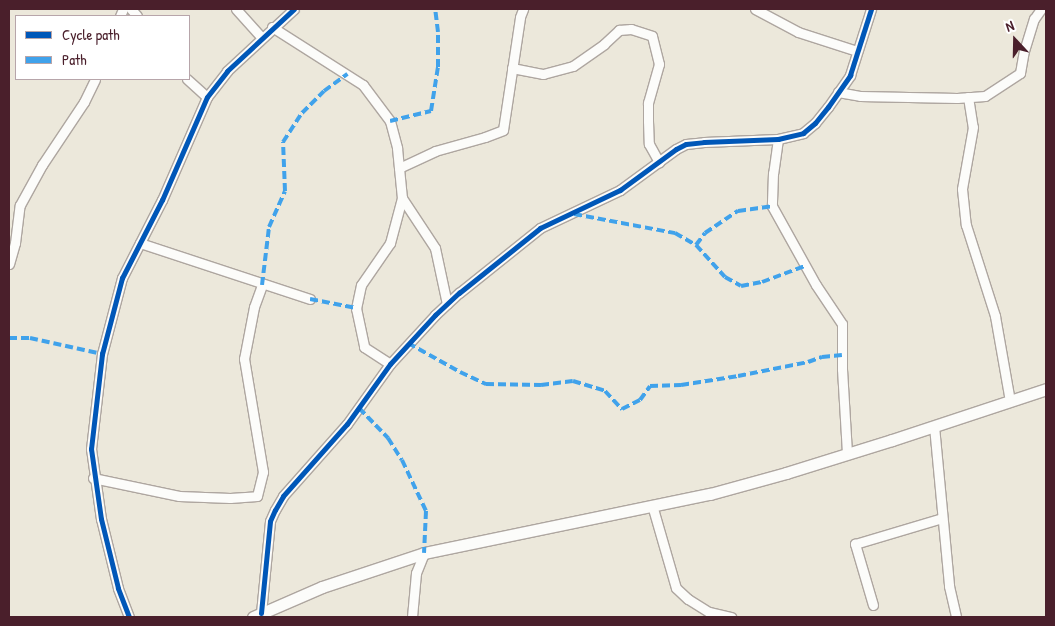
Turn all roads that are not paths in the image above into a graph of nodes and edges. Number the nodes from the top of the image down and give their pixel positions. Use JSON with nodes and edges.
{"nodes":[{"id":1,"x":236,"y":9,"type":"edge"},
{"id":2,"x":294,"y":9,"type":"edge"},
{"id":3,"x":523,"y":9,"type":"edge"},
{"id":4,"x":755,"y":9,"type":"edge"},
{"id":5,"x":870,"y":9,"type":"edge"},
{"id":6,"x":1041,"y":9,"type":"edge"},
{"id":7,"x":272,"y":27,"type":"junction"},
{"id":8,"x":262,"y":38,"type":"junction"},
{"id":9,"x":857,"y":52,"type":"junction"},
{"id":10,"x":512,"y":68,"type":"junction"},
{"id":11,"x":95,"y":80,"type":"edge"},
{"id":12,"x":188,"y":80,"type":"edge"},
{"id":13,"x":838,"y":92,"type":"junction"},
{"id":14,"x":207,"y":97,"type":"junction"},
{"id":15,"x":968,"y":97,"type":"junction"},
{"id":16,"x":778,"y":139,"type":"junction"},
{"id":17,"x":659,"y":162,"type":"junction"},
{"id":18,"x":399,"y":168,"type":"junction"},
{"id":19,"x":402,"y":198,"type":"junction"},
{"id":20,"x":140,"y":243,"type":"junction"},
{"id":21,"x":9,"y":264,"type":"edge"},
{"id":22,"x":262,"y":284,"type":"junction"},
{"id":23,"x":310,"y":299,"type":"dead end"},
{"id":24,"x":447,"y":304,"type":"junction"},
{"id":25,"x":390,"y":364,"type":"junction"},
{"id":26,"x":1046,"y":389,"type":"edge"},
{"id":27,"x":1010,"y":401,"type":"junction"},
{"id":28,"x":934,"y":426,"type":"junction"},
{"id":29,"x":848,"y":454,"type":"junction"},
{"id":30,"x":94,"y":478,"type":"junction"},
{"id":31,"x":652,"y":505,"type":"junction"},
{"id":32,"x":942,"y":518,"type":"junction"},
{"id":33,"x":424,"y":553,"type":"junction"},
{"id":34,"x":872,"y":605,"type":"dead end"},
{"id":35,"x":257,"y":615,"type":"edge"},
{"id":36,"x":708,"y":615,"type":"edge"},
{"id":37,"x":129,"y":617,"type":"edge"},
{"id":38,"x":412,"y":617,"type":"edge"},
{"id":39,"x":731,"y":617,"type":"edge"},
{"id":40,"x":956,"y":617,"type":"edge"}],
"edges":[{"from":1,"to":8,"type":"street"},
{"from":2,"to":7,"type":"street"},
{"from":3,"to":10,"type":"street"},
{"from":4,"to":9,"type":"street"},
{"from":5,"to":9,"type":"street"},
{"from":6,"to":15,"type":"street"},
{"from":7,"to":8,"type":"street"},
{"from":7,"to":18,"type":"street"},
{"from":8,"to":14,"type":"street"},
{"from":9,"to":13,"type":"street"},
{"from":10,"to":17,"type":"street"},
{"from":10,"to":18,"type":"street"},
{"from":11,"to":21,"type":"street"},
{"from":12,"to":14,"type":"street"},
{"from":13,"to":15,"type":"street"},
{"from":13,"to":16,"type":"street"},
{"from":14,"to":20,"type":"street"},
{"from":15,"to":27,"type":"street"},
{"from":16,"to":17,"type":"street"},
{"from":16,"to":29,"type":"street"},
{"from":17,"to":24,"type":"street"},
{"from":18,"to":19,"type":"street"},
{"from":19,"to":24,"type":"street"},
{"from":19,"to":25,"type":"street"},
{"from":20,"to":22,"type":"street"},
{"from":20,"to":30,"type":"street"},
{"from":22,"to":23,"type":"street"},
{"from":22,"to":30,"type":"street"},
{"from":24,"to":25,"type":"street"},
{"from":25,"to":35,"type":"street"},
{"from":26,"to":27,"type":"main road"},
{"from":27,"to":28,"type":"main road"},
{"from":28,"to":29,"type":"main road"},
{"from":28,"to":32,"type":"street"},
{"from":29,"to":31,"type":"main road"},
{"from":30,"to":37,"type":"street"},
{"from":31,"to":33,"type":"main road"},
{"from":31,"to":36,"type":"street"},
{"from":32,"to":34,"type":"street"},
{"from":32,"to":40,"type":"street"},
{"from":33,"to":35,"type":"main road"},
{"from":33,"to":38,"type":"street"},
{"from":36,"to":39,"type":"street"}]}
